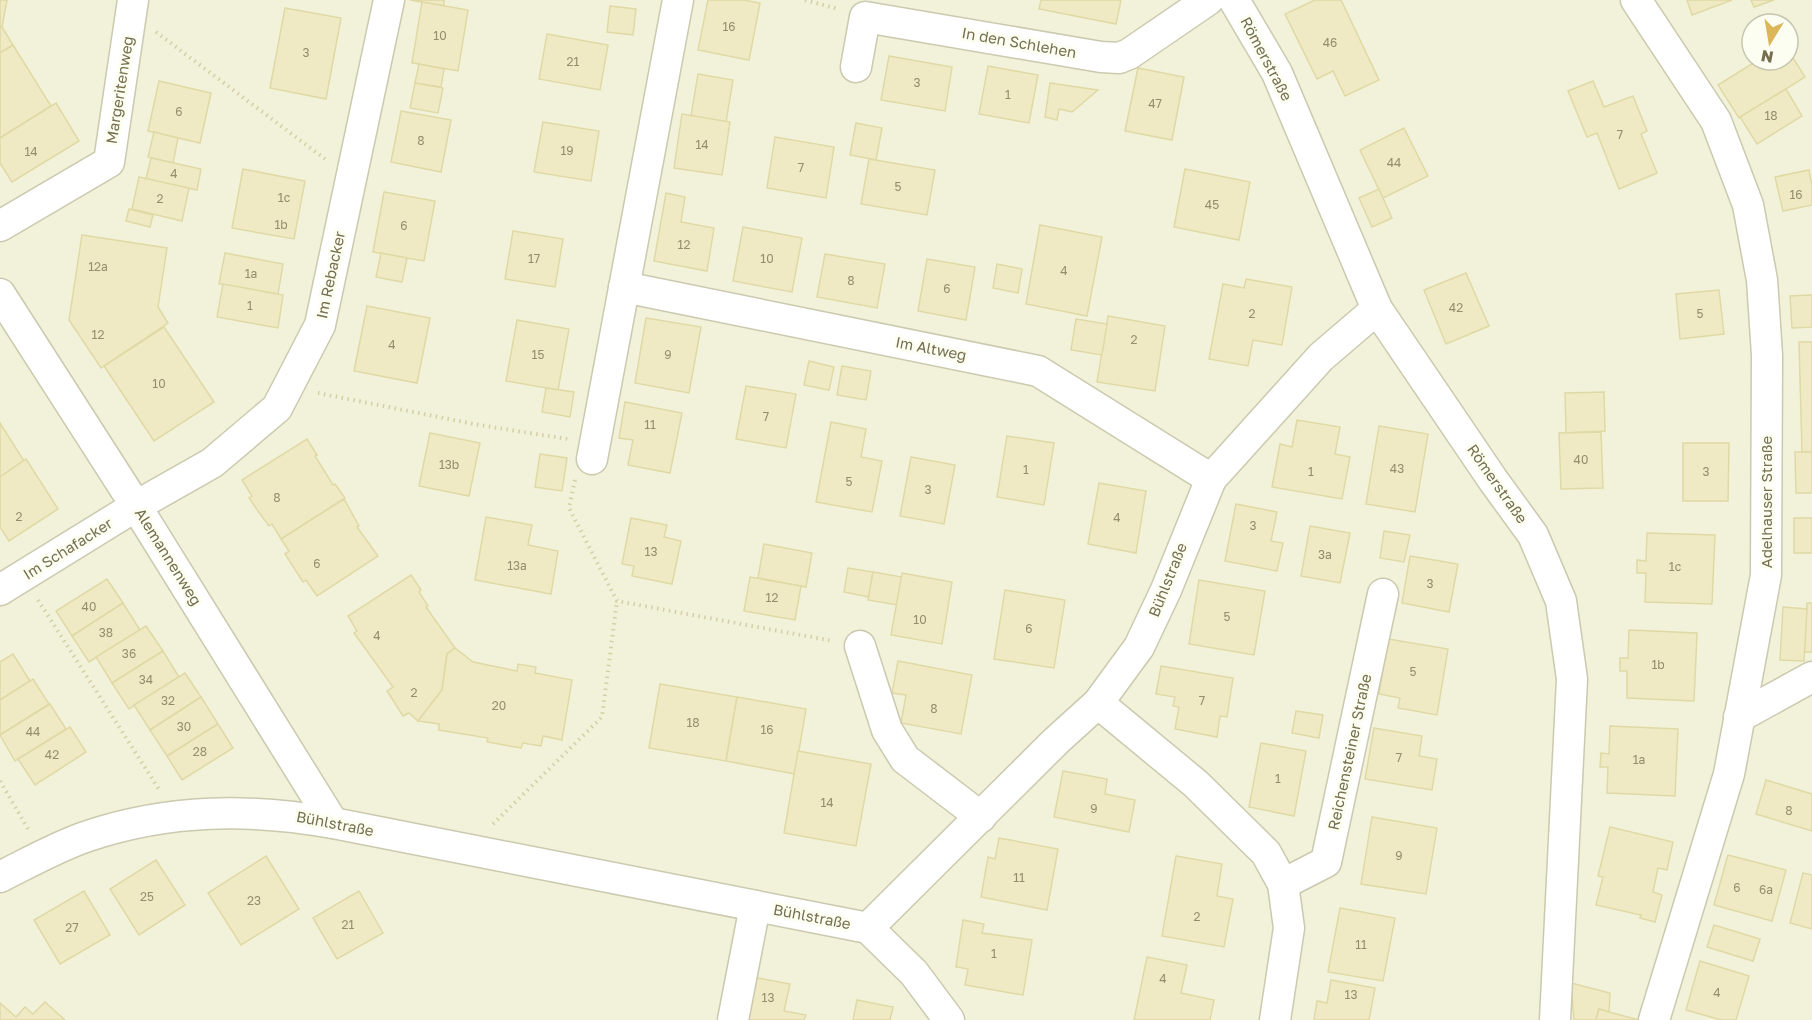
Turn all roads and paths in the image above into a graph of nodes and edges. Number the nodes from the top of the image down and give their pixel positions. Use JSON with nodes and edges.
{"nodes":[{"id":1,"x":389,"y":0,"type":"edge"},
{"id":2,"x":678,"y":0,"type":"edge"},
{"id":3,"x":1208,"y":0,"type":"edge"},
{"id":4,"x":1234,"y":0,"type":"edge"},
{"id":5,"x":1636,"y":0,"type":"edge"},
{"id":6,"x":132,"y":7,"type":"edge"},
{"id":7,"x":856,"y":67,"type":"dead end"},
{"id":8,"x":311,"y":149,"type":"dead end"},
{"id":9,"x":0,"y":226,"type":"edge"},
{"id":10,"x":624,"y":287,"type":"junction"},
{"id":11,"x":0,"y":294,"type":"edge"},
{"id":12,"x":1377,"y":309,"type":"junction"},
{"id":13,"x":288,"y":386,"type":"junction"},
{"id":14,"x":594,"y":451,"type":"junction"},
{"id":15,"x":1211,"y":479,"type":"junction"},
{"id":16,"x":136,"y":506,"type":"junction"},
{"id":17,"x":12,"y":583,"type":"edge"},
{"id":18,"x":1383,"y":594,"type":"dead end"},
{"id":19,"x":617,"y":601,"type":"junction"},
{"id":20,"x":860,"y":646,"type":"joint"},
{"id":21,"x":1812,"y":677,"type":"edge"},
{"id":22,"x":1098,"y":704,"type":"junction"},
{"id":23,"x":1739,"y":717,"type":"junction"},
{"id":24,"x":0,"y":781,"type":"edge"},
{"id":25,"x":175,"y":816,"type":"junction"},
{"id":26,"x":981,"y":817,"type":"junction"},
{"id":27,"x":333,"y":823,"type":"junction"},
{"id":28,"x":468,"y":850,"type":"junction"},
{"id":29,"x":44,"y":856,"type":"junction"},
{"id":30,"x":0,"y":877,"type":"edge"},
{"id":31,"x":1283,"y":884,"type":"junction"},
{"id":32,"x":756,"y":906,"type":"junction"},
{"id":33,"x":868,"y":928,"type":"junction"},
{"id":34,"x":733,"y":1020,"type":"edge"},
{"id":35,"x":949,"y":1020,"type":"edge"},
{"id":36,"x":1275,"y":1020,"type":"edge"},
{"id":37,"x":1555,"y":1020,"type":"edge"},
{"id":38,"x":1654,"y":1020,"type":"edge"}],
"edges":[{"from":1,"to":13,"type":"street","name":"Im Rebacker"},
{"from":2,"to":10,"type":"street"},
{"from":3,"to":7,"type":"street","name":"In den Schlehen"},
{"from":4,"to":12,"type":"street","name":"Römerstraße"},
{"from":5,"to":23,"type":"street","name":"Adelhauser Straße"},
{"from":6,"to":8,"type":"path"},
{"from":6,"to":9,"type":"street","name":"Margeritenweg"},
{"from":10,"to":14,"type":"street"},
{"from":10,"to":15,"type":"street","name":"Im Altweg"},
{"from":11,"to":16,"type":"street","name":"Alemannenweg"},
{"from":12,"to":15,"type":"street","name":"Bühlstraße"},
{"from":12,"to":37,"type":"street","name":"Römerstraße"},
{"from":13,"to":14,"type":"path"},
{"from":13,"to":16,"type":"street","name":"Im Rebacker"},
{"from":14,"to":19,"type":"path"},
{"from":15,"to":22,"type":"street","name":"Bühlstraße"},
{"from":16,"to":17,"type":"street","name":"Im Schafacker"},
{"from":16,"to":27,"type":"street","name":"Alemannenweg"},
{"from":17,"to":25,"type":"path"},
{"from":18,"to":31,"type":"street","name":"Reichensteiner Straße"},
{"from":19,"to":20,"type":"path"},
{"from":19,"to":28,"type":"path"},
{"from":20,"to":26,"type":"street"},
{"from":21,"to":23,"type":"street"},
{"from":22,"to":26,"type":"street","name":"Bühlstraße"},
{"from":22,"to":31,"type":"street"},
{"from":23,"to":38,"type":"street","name":"Adelhauser Straße"},
{"from":24,"to":29,"type":"path"},
{"from":25,"to":27,"type":"street","name":"Bühlstraße"},
{"from":25,"to":29,"type":"street","name":"Bühlstraße"},
{"from":26,"to":33,"type":"street","name":"Bühlstraße"},
{"from":27,"to":28,"type":"street","name":"Bühlstraße"},
{"from":28,"to":32,"type":"street","name":"Bühlstraße"},
{"from":29,"to":30,"type":"street","name":"Bühlstraße"},
{"from":31,"to":36,"type":"street"},
{"from":32,"to":33,"type":"street","name":"Bühlstraße"},
{"from":32,"to":34,"type":"street"},
{"from":33,"to":35,"type":"street"}]}
